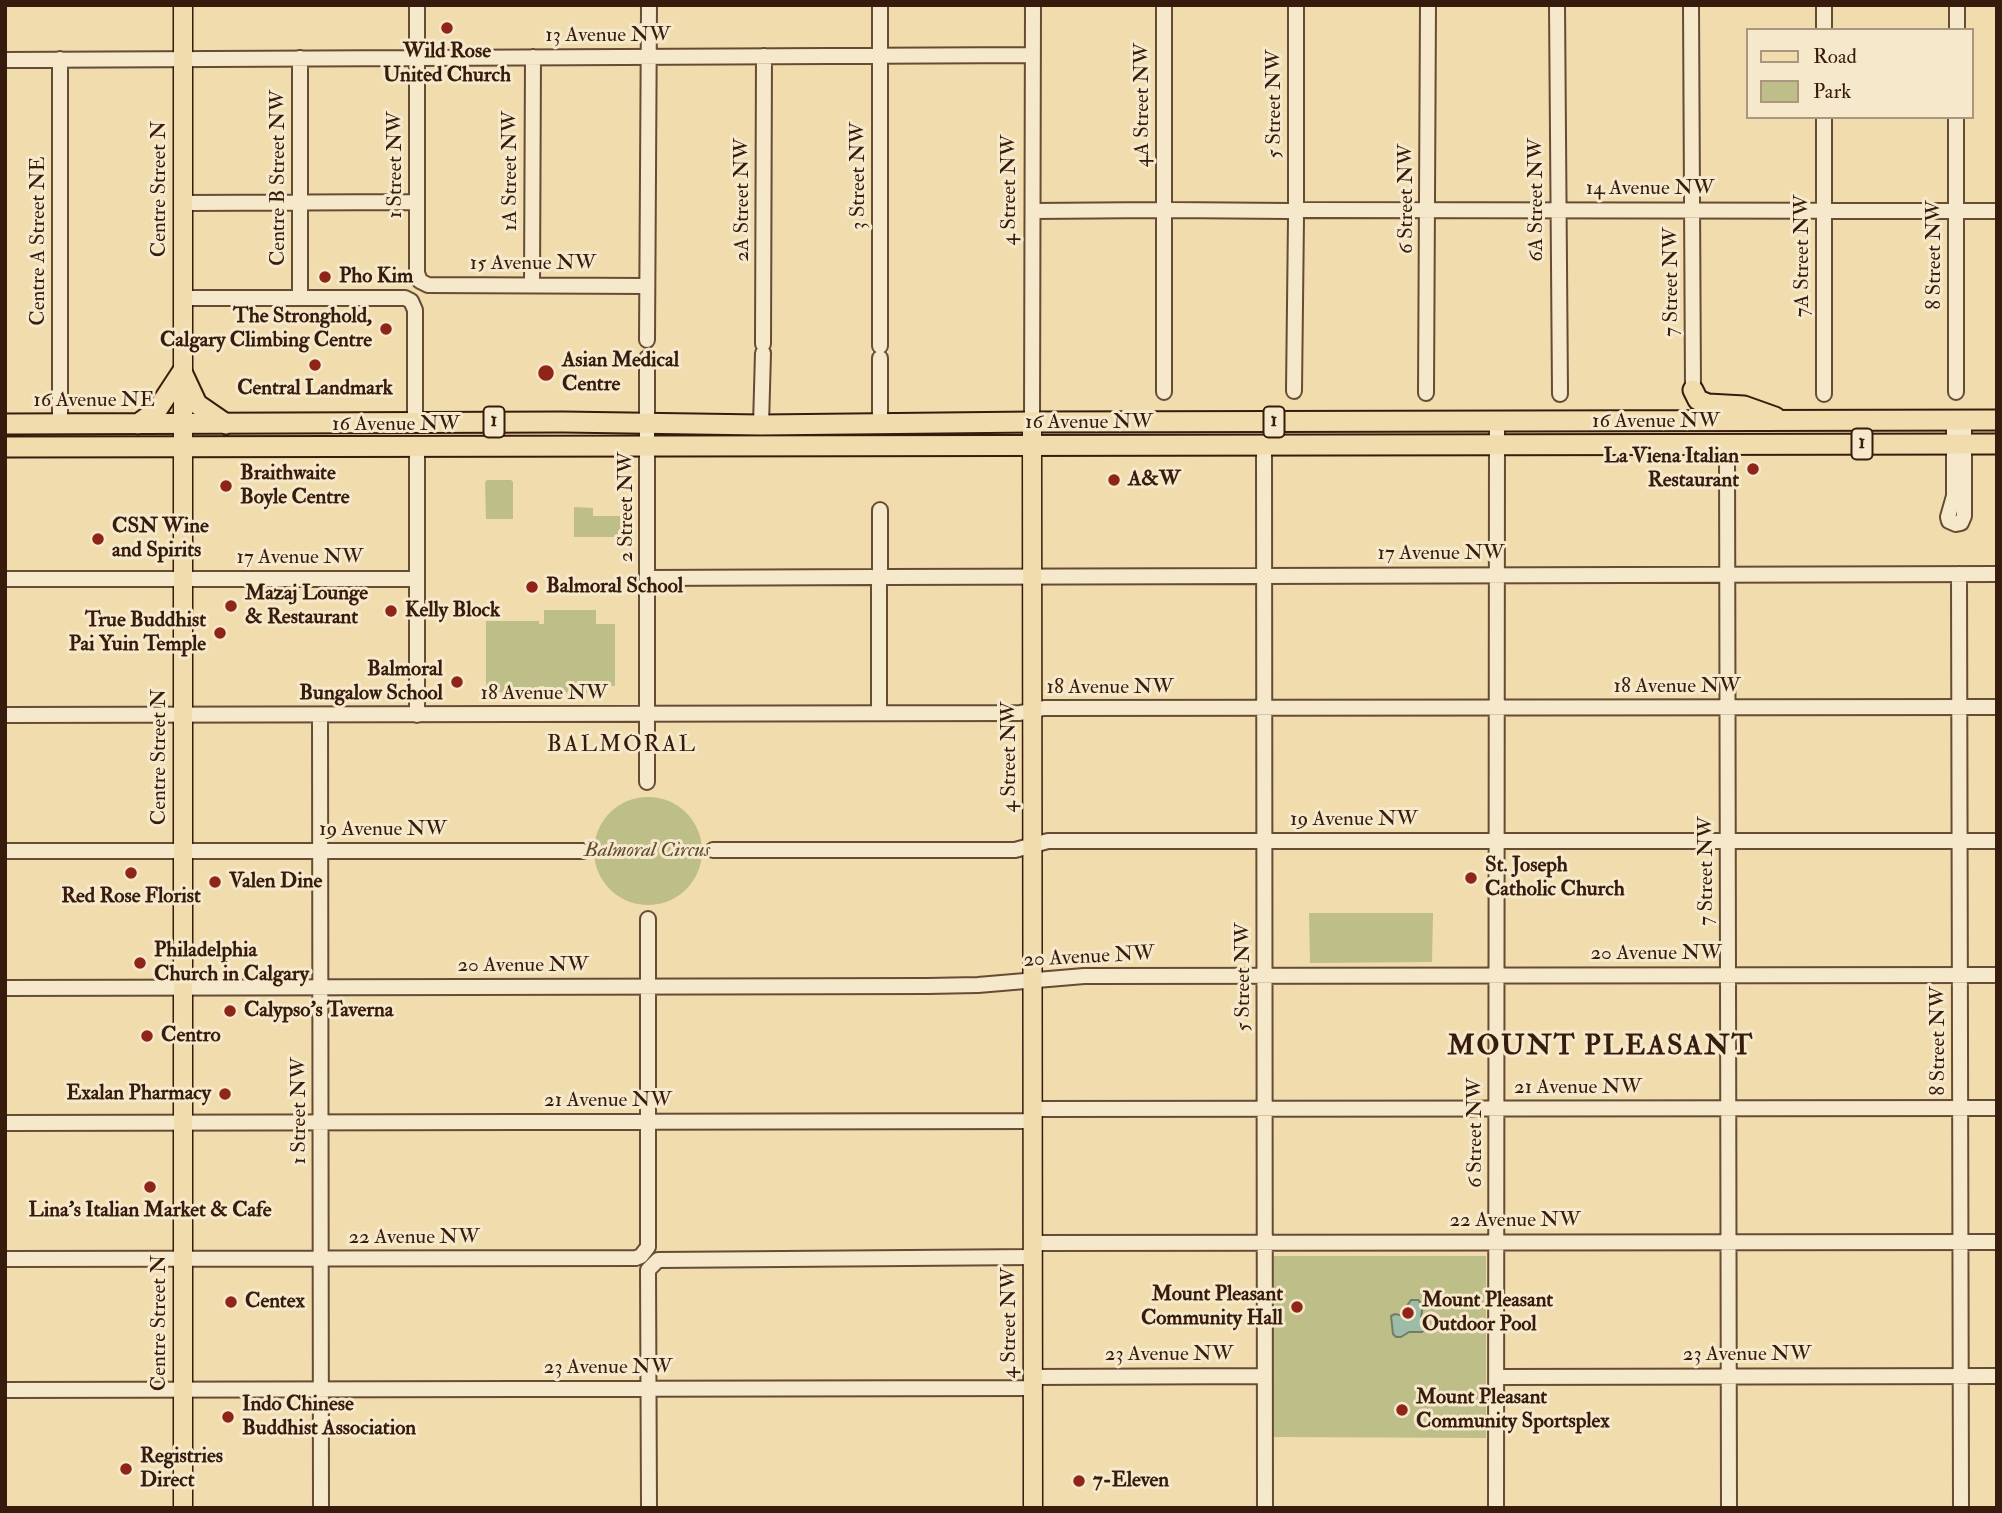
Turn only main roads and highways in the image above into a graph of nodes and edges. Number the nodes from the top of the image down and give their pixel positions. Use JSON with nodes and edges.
{"nodes":[{"id":1,"x":183,"y":5,"type":"edge"},
{"id":2,"x":182,"y":372,"type":"junction"},
{"id":3,"x":1693,"y":390,"type":"road end"},
{"id":4,"x":1997,"y":420,"type":"edge"},
{"id":5,"x":1786,"y":421,"type":"junction"},
{"id":6,"x":1031,"y":422,"type":"junction"},
{"id":7,"x":5,"y":424,"type":"edge"},
{"id":8,"x":138,"y":424,"type":"junction"},
{"id":9,"x":182,"y":424,"type":"junction"},
{"id":10,"x":226,"y":424,"type":"junction"},
{"id":11,"x":1997,"y":444,"type":"edge"},
{"id":12,"x":1032,"y":446,"type":"junction"},
{"id":13,"x":5,"y":447,"type":"edge"},
{"id":14,"x":182,"y":447,"type":"junction"},
{"id":15,"x":183,"y":1508,"type":"edge"},
{"id":16,"x":1033,"y":1508,"type":"edge"}],
"edges":[{"from":1,"to":2,"type":"main road","name":"Centre Street N"},
{"from":2,"to":8,"type":"highway"},
{"from":2,"to":9,"type":"main road","name":"Centre Street N"},
{"from":2,"to":10,"type":"highway"},
{"from":3,"to":5,"type":"highway"},
{"from":4,"to":5,"type":"highway","name":"16 Avenue NW","number":"1"},
{"from":5,"to":6,"type":"highway","name":"16 Avenue NW","number":"1"},
{"from":6,"to":10,"type":"highway","name":"16 Avenue NW","number":"1"},
{"from":6,"to":12,"type":"main road","name":"4 Street NW"},
{"from":7,"to":8,"type":"highway","name":"16 Avenue NE","number":"1"},
{"from":8,"to":9,"type":"highway","name":"16 Avenue NE","number":"1"},
{"from":9,"to":10,"type":"highway","name":"16 Avenue NW","number":"1"},
{"from":9,"to":14,"type":"main road","name":"Centre Street N"},
{"from":11,"to":12,"type":"highway","name":"16 Avenue NW","number":"1"},
{"from":12,"to":14,"type":"highway","name":"16 Avenue NW","number":"1"},
{"from":12,"to":16,"type":"main road","name":"4 Street NW"},
{"from":13,"to":14,"type":"highway","number":"1"},
{"from":14,"to":15,"type":"main road","name":"Centre Street N"}]}
